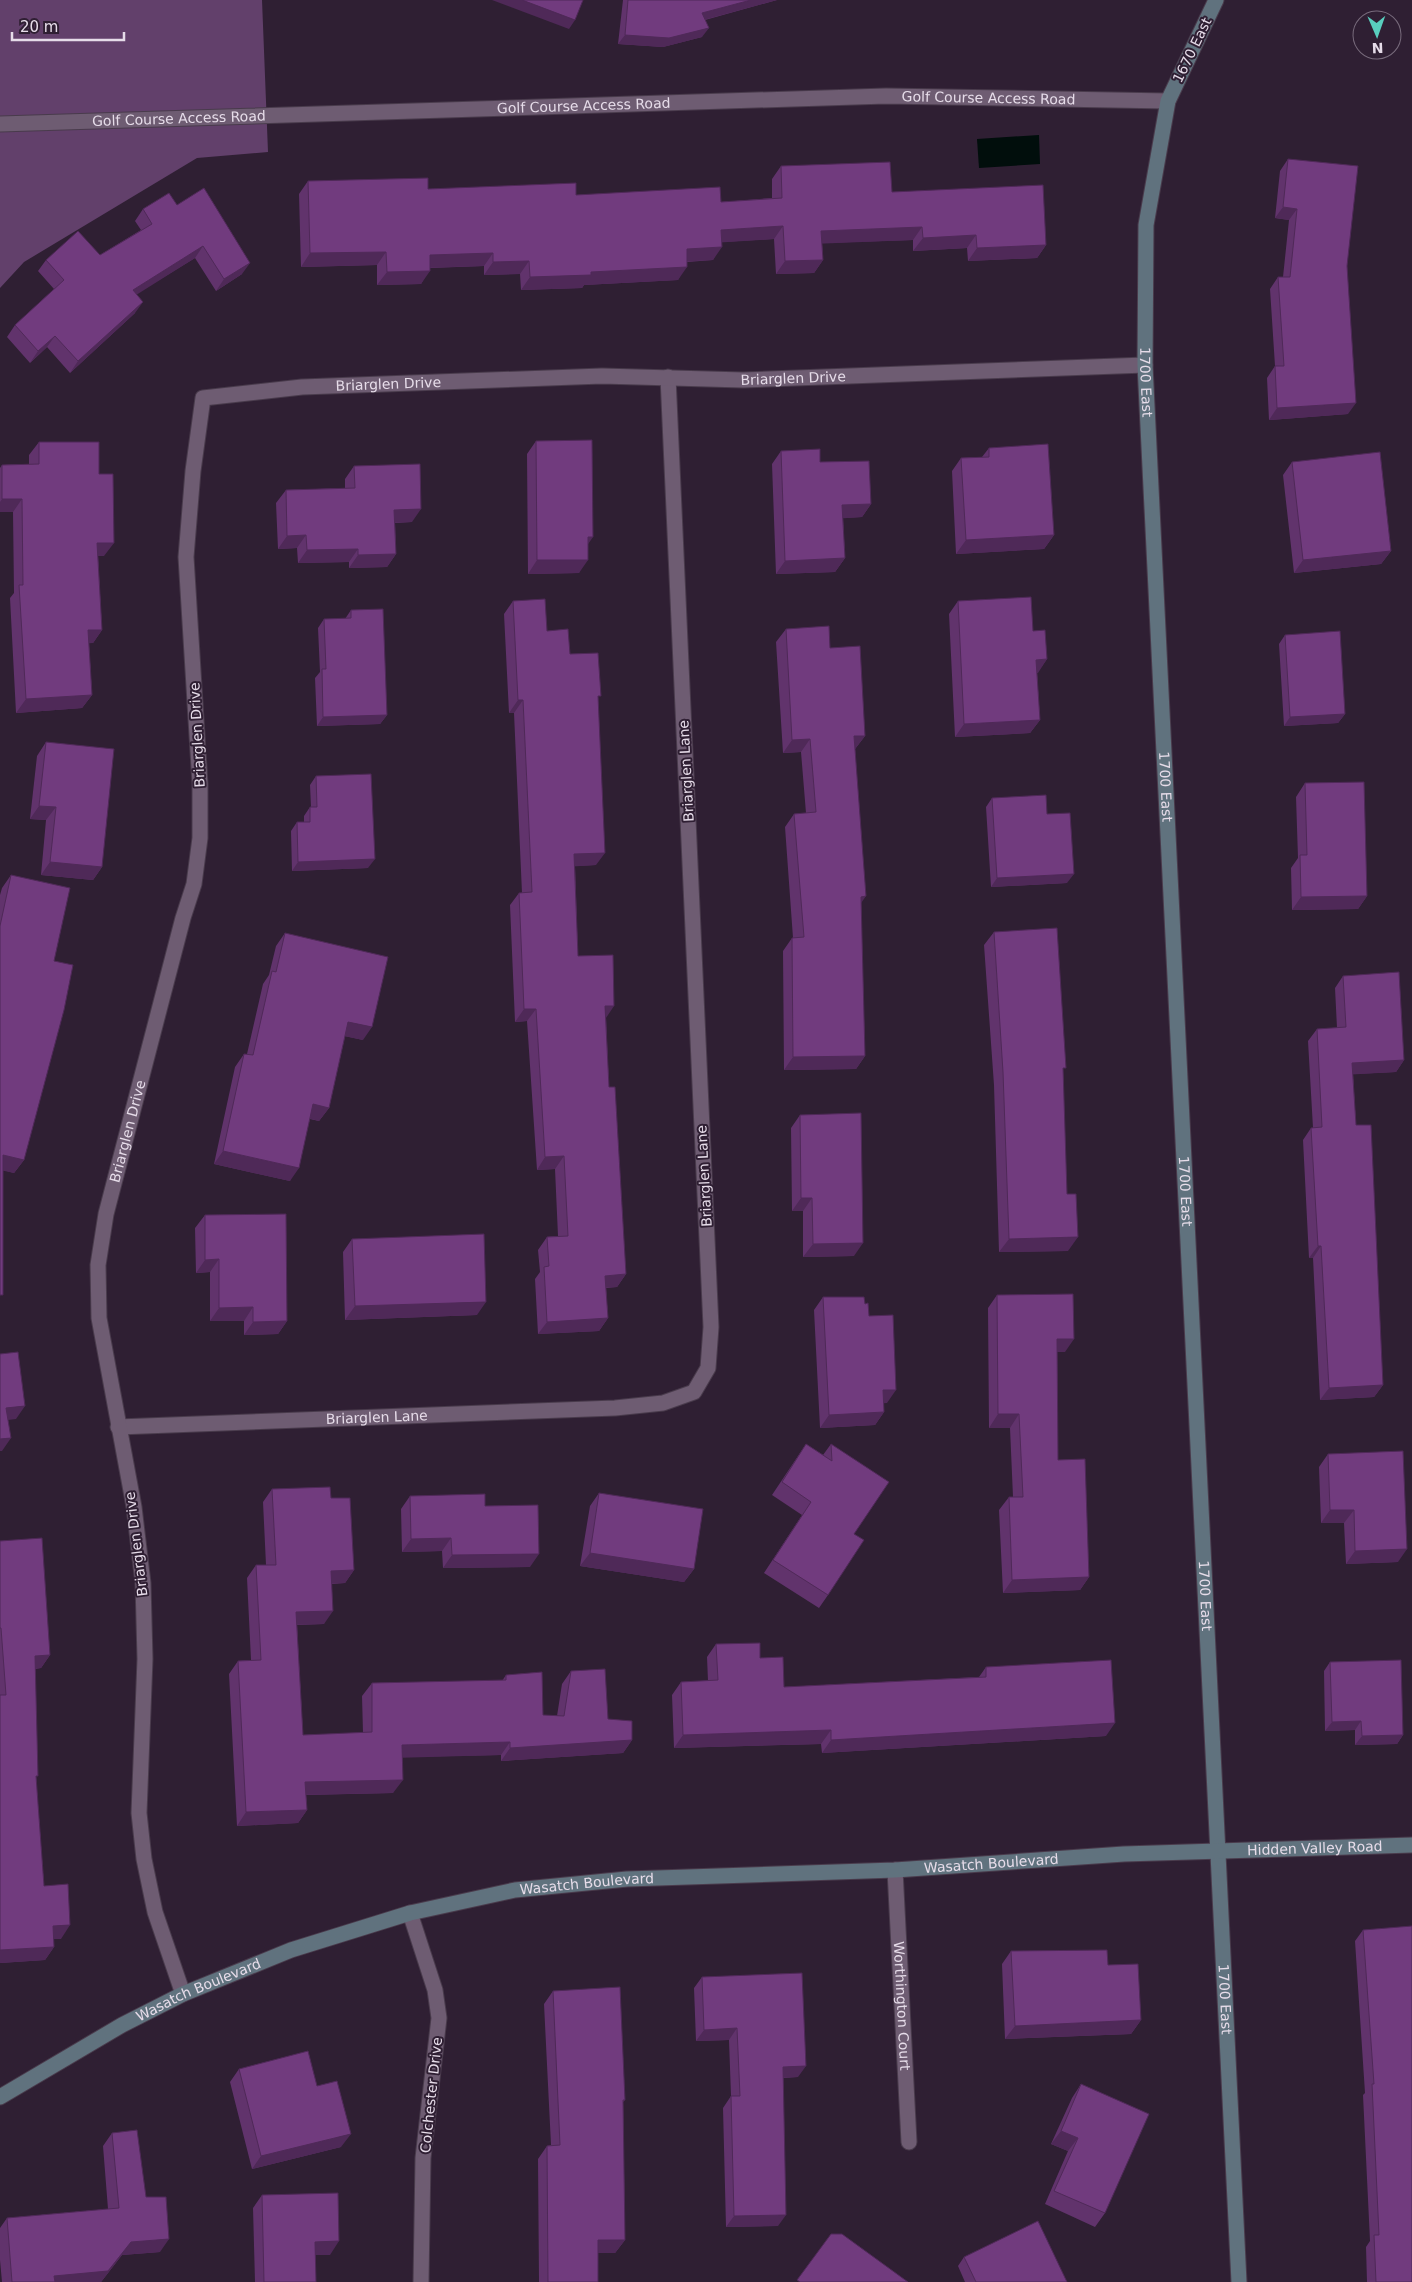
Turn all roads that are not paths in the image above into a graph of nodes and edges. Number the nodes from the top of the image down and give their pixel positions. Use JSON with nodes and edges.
{"nodes":[{"id":1,"x":1216,"y":0,"type":"edge"},
{"id":2,"x":1168,"y":101,"type":"junction"},
{"id":3,"x":0,"y":124,"type":"edge"},
{"id":4,"x":1145,"y":365,"type":"junction"},
{"id":5,"x":668,"y":377,"type":"junction"},
{"id":6,"x":118,"y":1427,"type":"junction"},
{"id":7,"x":1412,"y":1845,"type":"edge"},
{"id":8,"x":1218,"y":1851,"type":"junction"},
{"id":9,"x":895,"y":1870,"type":"junction"},
{"id":10,"x":410,"y":1913,"type":"junction"},
{"id":11,"x":183,"y":1994,"type":"junction"},
{"id":12,"x":0,"y":2097,"type":"edge"},
{"id":13,"x":909,"y":2142,"type":"dead end"},
{"id":14,"x":421,"y":2282,"type":"edge"},
{"id":15,"x":1239,"y":2282,"type":"edge"}],
"edges":[{"from":1,"to":2,"type":"main road","name":"1670 East"},
{"from":2,"to":3,"type":"street","name":"Golf Course Access Road"},
{"from":2,"to":4,"type":"main road","name":"1700 East"},
{"from":4,"to":5,"type":"street","name":"Briarglen Drive"},
{"from":4,"to":8,"type":"main road","name":"1700 East"},
{"from":5,"to":6,"type":"street","name":"Briarglen Drive"},
{"from":5,"to":6,"type":"street","name":"Briarglen Lane"},
{"from":6,"to":11,"type":"street","name":"Briarglen Drive"},
{"from":7,"to":8,"type":"main road","name":"Hidden Valley Road"},
{"from":8,"to":9,"type":"main road","name":"Wasatch Boulevard"},
{"from":8,"to":15,"type":"main road","name":"1700 East"},
{"from":9,"to":10,"type":"main road","name":"Wasatch Boulevard"},
{"from":9,"to":13,"type":"street","name":"Worthington Court"},
{"from":10,"to":11,"type":"main road","name":"Wasatch Boulevard"},
{"from":10,"to":14,"type":"street","name":"Colchester Drive"},
{"from":11,"to":12,"type":"main road","name":"Wasatch Boulevard"}]}
